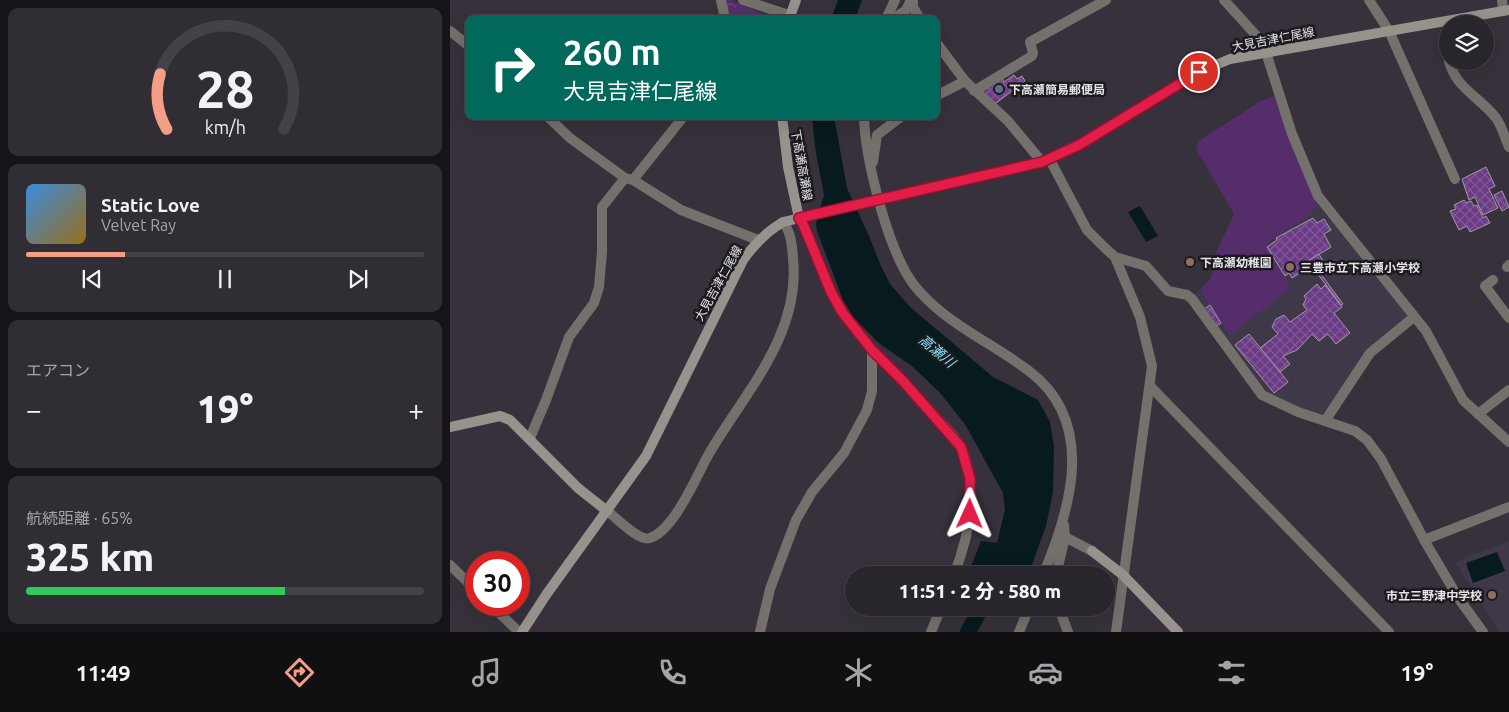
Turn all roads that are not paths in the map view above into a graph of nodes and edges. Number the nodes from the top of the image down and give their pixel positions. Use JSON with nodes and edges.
{"nodes":[{"id":1,"x":721,"y":0,"type":"edge"},
{"id":2,"x":743,"y":0,"type":"edge"},
{"id":3,"x":796,"y":0,"type":"edge"},
{"id":4,"x":895,"y":0,"type":"edge"},
{"id":5,"x":912,"y":0,"type":"edge"},
{"id":6,"x":1106,"y":0,"type":"edge"},
{"id":7,"x":1224,"y":0,"type":"edge"},
{"id":8,"x":1369,"y":0,"type":"edge"},
{"id":9,"x":1502,"y":0,"type":"edge"},
{"id":10,"x":1506,"y":11,"type":"edge"},
{"id":11,"x":724,"y":15,"type":"edge"},
{"id":12,"x":784,"y":15,"type":"edge"},
{"id":13,"x":790,"y":15,"type":"edge"},
{"id":14,"x":888,"y":15,"type":"edge"},
{"id":15,"x":899,"y":15,"type":"edge"},
{"id":16,"x":917,"y":15,"type":"edge"},
{"id":17,"x":1486,"y":15,"type":"edge"},
{"id":18,"x":1439,"y":24,"type":"edge"},
{"id":19,"x":450,"y":31,"type":"edge"},
{"id":20,"x":1389,"y":31,"type":"junction"},
{"id":21,"x":465,"y":43,"type":"edge"},
{"id":22,"x":940,"y":47,"type":"edge"},
{"id":23,"x":1265,"y":52,"type":"junction"},
{"id":24,"x":1451,"y":70,"type":"edge"},
{"id":25,"x":965,"y":81,"type":"junction"},
{"id":26,"x":974,"y":91,"type":"junction"},
{"id":27,"x":940,"y":94,"type":"edge"},
{"id":28,"x":551,"y":120,"type":"edge"},
{"id":29,"x":681,"y":120,"type":"edge"},
{"id":30,"x":782,"y":120,"type":"edge"},
{"id":31,"x":864,"y":120,"type":"edge"},
{"id":32,"x":897,"y":120,"type":"edge"},
{"id":33,"x":1509,"y":147,"type":"edge"},
{"id":34,"x":1045,"y":160,"type":"junction"},
{"id":35,"x":872,"y":168,"type":"junction"},
{"id":36,"x":1455,"y":178,"type":"dead end"},
{"id":37,"x":629,"y":179,"type":"junction"},
{"id":38,"x":880,"y":201,"type":"junction"},
{"id":39,"x":799,"y":218,"type":"junction"},
{"id":40,"x":783,"y":222,"type":"junction"},
{"id":41,"x":758,"y":240,"type":"junction"},
{"id":42,"x":1115,"y":257,"type":"junction"},
{"id":43,"x":1493,"y":280,"type":"dead end"},
{"id":44,"x":1414,"y":317,"type":"junction"},
{"id":45,"x":1509,"y":318,"type":"edge"},
{"id":46,"x":872,"y":350,"type":"junction"},
{"id":47,"x":1150,"y":386,"type":"junction"},
{"id":48,"x":1509,"y":390,"type":"edge"},
{"id":49,"x":1478,"y":414,"type":"junction"},
{"id":50,"x":1325,"y":421,"type":"junction"},
{"id":51,"x":450,"y":427,"type":"edge"},
{"id":52,"x":530,"y":438,"type":"junction"},
{"id":53,"x":1509,"y":442,"type":"edge"},
{"id":54,"x":1509,"y":507,"type":"edge"},
{"id":55,"x":607,"y":511,"type":"junction"},
{"id":56,"x":1064,"y":524,"type":"junction"},
{"id":57,"x":1065,"y":537,"type":"junction"},
{"id":58,"x":1424,"y":540,"type":"junction"},
{"id":59,"x":1092,"y":551,"type":"joint"},
{"id":60,"x":450,"y":565,"type":"edge"},
{"id":61,"x":957,"y":566,"type":"edge"},
{"id":62,"x":1047,"y":566,"type":"edge"},
{"id":63,"x":1058,"y":566,"type":"edge"},
{"id":64,"x":1123,"y":576,"type":"junction"},
{"id":65,"x":465,"y":579,"type":"edge"},
{"id":66,"x":503,"y":616,"type":"edge"},
{"id":67,"x":938,"y":616,"type":"edge"},
{"id":68,"x":1026,"y":616,"type":"edge"},
{"id":69,"x":1062,"y":616,"type":"edge"},
{"id":70,"x":521,"y":632,"type":"edge"},
{"id":71,"x":760,"y":632,"type":"edge"},
{"id":72,"x":931,"y":632,"type":"edge"},
{"id":73,"x":1019,"y":632,"type":"edge"},
{"id":74,"x":1068,"y":632,"type":"edge"},
{"id":75,"x":1116,"y":632,"type":"edge"},
{"id":76,"x":1178,"y":632,"type":"edge"},
{"id":77,"x":1389,"y":632,"type":"edge"},
{"id":78,"x":1483,"y":632,"type":"edge"}],
"edges":[{"from":1,"to":11,"type":"street"},
{"from":2,"to":12,"type":"street"},
{"from":3,"to":13,"type":"main road"},
{"from":4,"to":14,"type":"street"},
{"from":5,"to":15,"type":"street"},
{"from":5,"to":16,"type":"street"},
{"from":6,"to":26,"type":"street"},
{"from":7,"to":23,"type":"street"},
{"from":8,"to":20,"type":"street"},
{"from":9,"to":10,"type":"street"},
{"from":10,"to":17,"type":"main road","name":"大見吉津仁尾線"},
{"from":18,"to":20,"type":"main road","name":"大見吉津仁尾線"},
{"from":19,"to":21,"type":"street"},
{"from":20,"to":23,"type":"main road","name":"大見吉津仁尾線"},
{"from":20,"to":36,"type":"street"},
{"from":22,"to":25,"type":"street"},
{"from":23,"to":34,"type":"main road","name":"大見吉津仁尾線"},
{"from":23,"to":44,"type":"street"},
{"from":24,"to":33,"type":"street"},
{"from":25,"to":26,"type":"street"},
{"from":25,"to":27,"type":"street"},
{"from":26,"to":34,"type":"street"},
{"from":28,"to":37,"type":"street"},
{"from":29,"to":37,"type":"street"},
{"from":30,"to":39,"type":"main road","name":"下高瀬高瀬線"},
{"from":31,"to":35,"type":"street"},
{"from":32,"to":35,"type":"street"},
{"from":34,"to":38,"type":"main road","name":"大見吉津仁尾線"},
{"from":34,"to":42,"type":"street"},
{"from":35,"to":38,"type":"street"},
{"from":37,"to":41,"type":"street"},
{"from":37,"to":52,"type":"street"},
{"from":38,"to":39,"type":"main road","name":"大見吉津仁尾線"},
{"from":38,"to":56,"type":"street"},
{"from":39,"to":40,"type":"main road","name":"大見吉津仁尾線"},
{"from":39,"to":46,"type":"street"},
{"from":40,"to":41,"type":"main road","name":"大見吉津仁尾線"},
{"from":40,"to":55,"type":"street"},
{"from":41,"to":55,"type":"main road","name":"大見吉津仁尾線"},
{"from":42,"to":47,"type":"street"},
{"from":42,"to":50,"type":"street"},
{"from":43,"to":45,"type":"street"},
{"from":44,"to":49,"type":"street"},
{"from":44,"to":50,"type":"street"},
{"from":46,"to":61,"type":"street"},
{"from":46,"to":71,"type":"street"},
{"from":47,"to":64,"type":"street"},
{"from":47,"to":77,"type":"street"},
{"from":48,"to":49,"type":"street"},
{"from":49,"to":53,"type":"street"},
{"from":50,"to":58,"type":"street"},
{"from":51,"to":52,"type":"main road"},
{"from":52,"to":55,"type":"main road"},
{"from":54,"to":58,"type":"street"},
{"from":55,"to":70,"type":"main road","name":"大見吉津仁尾線"},
{"from":56,"to":57,"type":"street"},
{"from":56,"to":62,"type":"street"},
{"from":57,"to":59,"type":"street"},
{"from":57,"to":63,"type":"street"},
{"from":58,"to":78,"type":"street"},
{"from":59,"to":64,"type":"main road"},
{"from":60,"to":65,"type":"street"},
{"from":64,"to":75,"type":"street"},
{"from":64,"to":76,"type":"main road"},
{"from":66,"to":70,"type":"street"},
{"from":67,"to":72,"type":"street"},
{"from":68,"to":73,"type":"street"},
{"from":69,"to":74,"type":"street"}]}
